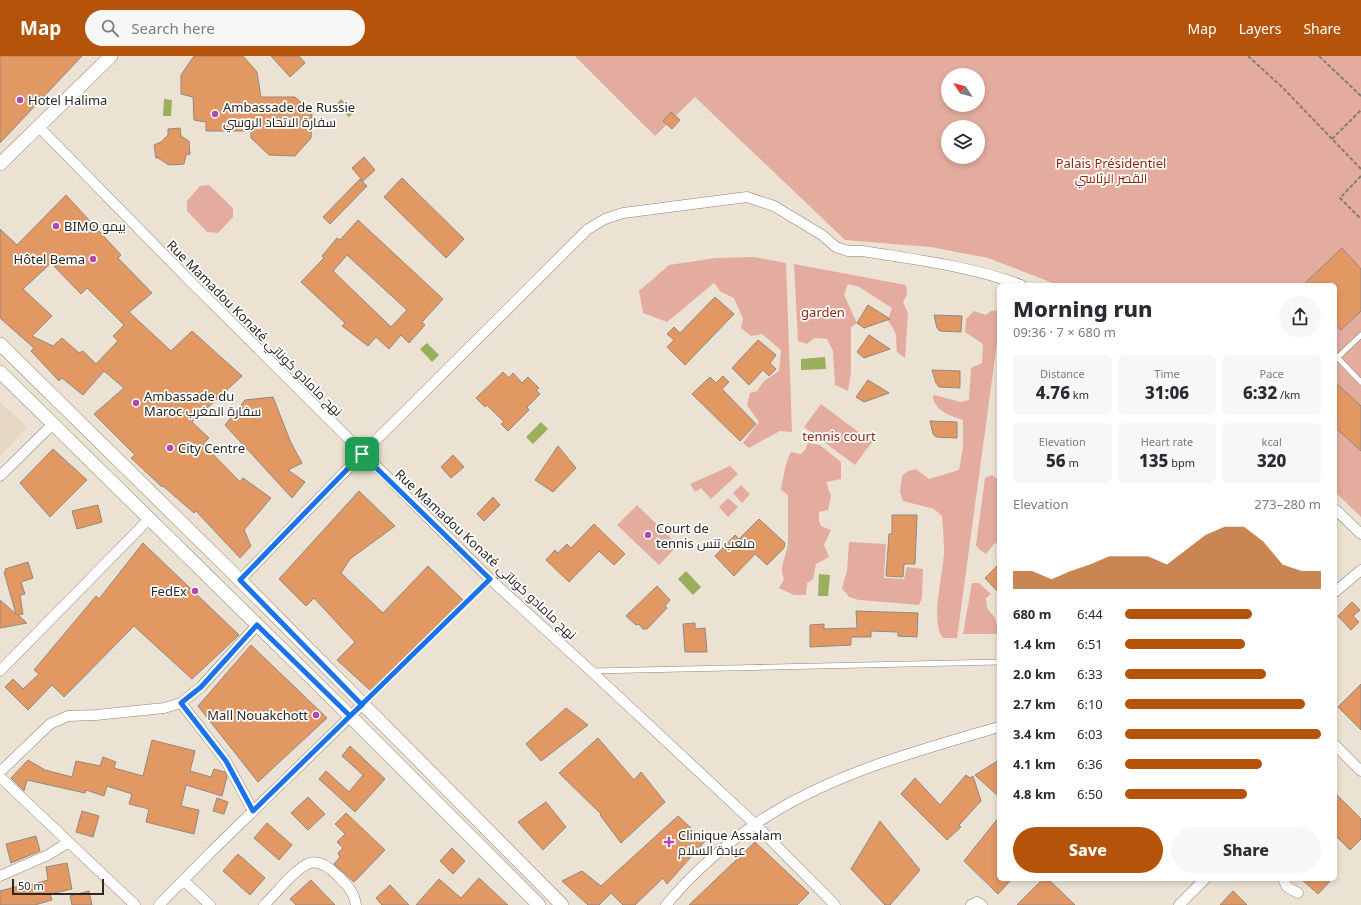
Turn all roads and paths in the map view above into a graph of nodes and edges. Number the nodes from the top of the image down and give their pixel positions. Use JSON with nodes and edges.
{"nodes":[{"id":1,"x":110,"y":56,"type":"edge"},
{"id":2,"x":1248,"y":56,"type":"edge"},
{"id":3,"x":1319,"y":56,"type":"edge"},
{"id":4,"x":1361,"y":96,"type":"edge"},
{"id":5,"x":1361,"y":110,"type":"edge"},
{"id":6,"x":38,"y":126,"type":"junction"},
{"id":7,"x":1332,"y":139,"type":"junction"},
{"id":8,"x":0,"y":164,"type":"edge"},
{"id":9,"x":1361,"y":169,"type":"edge"},
{"id":10,"x":1361,"y":176,"type":"edge"},
{"id":11,"x":1361,"y":220,"type":"edge"},
{"id":12,"x":1016,"y":283,"type":"edge"},
{"id":13,"x":1360,"y":336,"type":"edge"},
{"id":14,"x":0,"y":344,"type":"edge"},
{"id":15,"x":1337,"y":357,"type":"edge"},
{"id":16,"x":1337,"y":359,"type":"edge"},
{"id":17,"x":0,"y":372,"type":"edge"},
{"id":18,"x":1361,"y":382,"type":"edge"},
{"id":19,"x":53,"y":424,"type":"junction"},
{"id":20,"x":362,"y":454,"type":"junction"},
{"id":21,"x":0,"y":476,"type":"edge"},
{"id":22,"x":1337,"y":511,"type":"edge"},
{"id":23,"x":149,"y":520,"type":"junction"},
{"id":24,"x":1361,"y":534,"type":"edge"},
{"id":25,"x":1361,"y":570,"type":"edge"},
{"id":26,"x":490,"y":579,"type":"junction"},
{"id":27,"x":240,"y":580,"type":"junction"},
{"id":28,"x":1337,"y":590,"type":"edge"},
{"id":29,"x":257,"y":625,"type":"junction"},
{"id":30,"x":997,"y":662,"type":"edge"},
{"id":31,"x":0,"y":671,"type":"edge"},
{"id":32,"x":591,"y":671,"type":"junction"},
{"id":33,"x":181,"y":703,"type":"junction"},
{"id":34,"x":362,"y":705,"type":"junction"},
{"id":35,"x":350,"y":716,"type":"junction"},
{"id":36,"x":997,"y":728,"type":"edge"},
{"id":37,"x":1337,"y":749,"type":"edge"},
{"id":38,"x":1361,"y":771,"type":"edge"},
{"id":39,"x":0,"y":772,"type":"edge"},
{"id":40,"x":0,"y":777,"type":"edge"},
{"id":41,"x":253,"y":811,"type":"junction"},
{"id":42,"x":754,"y":824,"type":"junction"},
{"id":43,"x":69,"y":842,"type":"junction"},
{"id":44,"x":0,"y":876,"type":"edge"},
{"id":45,"x":183,"y":880,"type":"junction"},
{"id":46,"x":1198,"y":881,"type":"edge"},
{"id":47,"x":1284,"y":881,"type":"edge"},
{"id":48,"x":1298,"y":893,"type":"dead end"},
{"id":49,"x":135,"y":905,"type":"edge"},
{"id":50,"x":159,"y":905,"type":"edge"},
{"id":51,"x":210,"y":905,"type":"edge"},
{"id":52,"x":264,"y":905,"type":"edge"},
{"id":53,"x":356,"y":905,"type":"edge"},
{"id":54,"x":539,"y":905,"type":"edge"},
{"id":55,"x":562,"y":905,"type":"edge"},
{"id":56,"x":666,"y":905,"type":"edge"},
{"id":57,"x":835,"y":905,"type":"edge"},
{"id":58,"x":971,"y":905,"type":"edge"},
{"id":59,"x":982,"y":905,"type":"edge"},
{"id":60,"x":1179,"y":905,"type":"edge"}],
"edges":[{"from":1,"to":6,"type":"street"},
{"from":2,"to":7,"type":"path"},
{"from":3,"to":4,"type":"path"},
{"from":5,"to":7,"type":"path"},
{"from":6,"to":8,"type":"street"},
{"from":6,"to":20,"type":"street","name":"Rue Mamadou Konaté نهج مامادو كوناتي"},
{"from":7,"to":9,"type":"path"},
{"from":10,"to":11,"type":"path"},
{"from":12,"to":20,"type":"street"},
{"from":13,"to":15,"type":"lane"},
{"from":14,"to":27,"type":"street"},
{"from":16,"to":18,"type":"lane"},
{"from":17,"to":19,"type":"street"},
{"from":19,"to":21,"type":"street"},
{"from":19,"to":23,"type":"street"},
{"from":20,"to":26,"type":"street","name":"Rue Mamadou Konaté نهج مامادو كوناتي"},
{"from":20,"to":27,"type":"street"},
{"from":22,"to":24,"type":"street"},
{"from":23,"to":29,"type":"street"},
{"from":23,"to":31,"type":"street"},
{"from":25,"to":28,"type":"street"},
{"from":26,"to":32,"type":"street","name":"Rue Mamadou Konaté نهج مامادو كوناتي"},
{"from":26,"to":34,"type":"path"},
{"from":27,"to":34,"type":"street"},
{"from":29,"to":33,"type":"street"},
{"from":29,"to":35,"type":"street"},
{"from":30,"to":32,"type":"lane"},
{"from":32,"to":42,"type":"street","name":"Rue Mamadou Konaté نهج مامادو كوناتي"},
{"from":33,"to":39,"type":"street"},
{"from":33,"to":41,"type":"street"},
{"from":34,"to":35,"type":"street"},
{"from":34,"to":55,"type":"street"},
{"from":35,"to":41,"type":"street"},
{"from":35,"to":54,"type":"street"},
{"from":36,"to":42,"type":"street"},
{"from":37,"to":38,"type":"street"},
{"from":40,"to":43,"type":"street"},
{"from":41,"to":45,"type":"street"},
{"from":42,"to":56,"type":"street"},
{"from":42,"to":57,"type":"street","name":"Rue Mamadou Konaté نهج مامادو كوناتي"},
{"from":43,"to":44,"type":"street"},
{"from":43,"to":49,"type":"street"},
{"from":45,"to":50,"type":"street"},
{"from":45,"to":51,"type":"street"},
{"from":46,"to":60,"type":"street"},
{"from":47,"to":48,"type":"street"},
{"from":52,"to":53,"type":"street"},
{"from":58,"to":59,"type":"street"}]}
